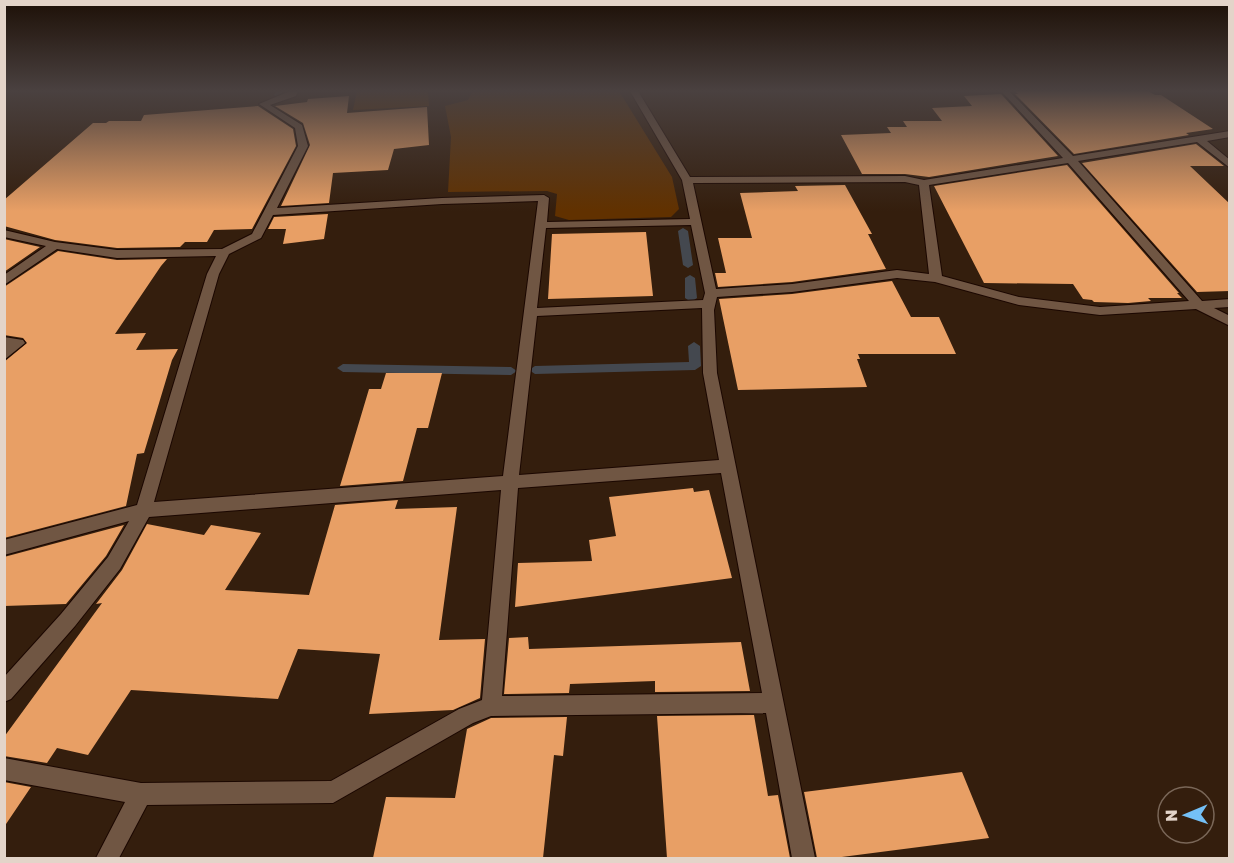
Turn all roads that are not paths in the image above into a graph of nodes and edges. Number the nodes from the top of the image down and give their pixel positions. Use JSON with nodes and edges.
{"nodes":[{"id":1,"x":301,"y":131,"type":"edge"},
{"id":2,"x":658,"y":131,"type":"edge"},
{"id":3,"x":1044,"y":131,"type":"edge"},
{"id":4,"x":1230,"y":134,"type":"edge"},
{"id":5,"x":1200,"y":140,"type":"junction"},
{"id":6,"x":1072,"y":161,"type":"junction"},
{"id":7,"x":1230,"y":165,"type":"edge"},
{"id":8,"x":687,"y":180,"type":"junction"},
{"id":9,"x":924,"y":183,"type":"junction"},
{"id":10,"x":268,"y":212,"type":"junction"},
{"id":11,"x":696,"y":222,"type":"junction"},
{"id":12,"x":541,"y":225,"type":"junction"},
{"id":13,"x":4,"y":233,"type":"edge"},
{"id":14,"x":55,"y":245,"type":"junction"},
{"id":15,"x":224,"y":252,"type":"junction"},
{"id":16,"x":936,"y":278,"type":"junction"},
{"id":17,"x":4,"y":281,"type":"edge"},
{"id":18,"x":710,"y":298,"type":"junction"},
{"id":19,"x":1230,"y":303,"type":"edge"},
{"id":20,"x":1200,"y":306,"type":"junction"},
{"id":21,"x":531,"y":312,"type":"junction"},
{"id":22,"x":1230,"y":322,"type":"edge"},
{"id":23,"x":4,"y":341,"type":"edge"},
{"id":24,"x":4,"y":355,"type":"edge"},
{"id":25,"x":728,"y":466,"type":"junction"},
{"id":26,"x":510,"y":484,"type":"junction"},
{"id":27,"x":144,"y":510,"type":"junction"},
{"id":28,"x":4,"y":548,"type":"edge"},
{"id":29,"x":4,"y":692,"type":"edge"},
{"id":30,"x":774,"y":703,"type":"junction"},
{"id":31,"x":491,"y":706,"type":"junction"},
{"id":32,"x":4,"y":769,"type":"edge"},
{"id":33,"x":141,"y":794,"type":"junction"},
{"id":34,"x":107,"y":858,"type":"edge"},
{"id":35,"x":804,"y":858,"type":"edge"}],
"edges":[{"from":1,"to":10,"type":"street"},
{"from":2,"to":8,"type":"street"},
{"from":3,"to":6,"type":"street"},
{"from":4,"to":5,"type":"street"},
{"from":5,"to":6,"type":"street"},
{"from":5,"to":7,"type":"street"},
{"from":6,"to":9,"type":"street"},
{"from":6,"to":20,"type":"street"},
{"from":8,"to":9,"type":"street"},
{"from":8,"to":11,"type":"street"},
{"from":9,"to":16,"type":"street"},
{"from":10,"to":12,"type":"street"},
{"from":10,"to":15,"type":"street"},
{"from":11,"to":12,"type":"street"},
{"from":11,"to":18,"type":"street"},
{"from":12,"to":21,"type":"street"},
{"from":13,"to":14,"type":"street"},
{"from":14,"to":15,"type":"street"},
{"from":14,"to":17,"type":"street"},
{"from":15,"to":27,"type":"street"},
{"from":16,"to":18,"type":"street"},
{"from":16,"to":20,"type":"street"},
{"from":18,"to":21,"type":"street"},
{"from":18,"to":25,"type":"street"},
{"from":19,"to":20,"type":"street"},
{"from":20,"to":22,"type":"street"},
{"from":21,"to":26,"type":"street"},
{"from":23,"to":24,"type":"street"},
{"from":25,"to":26,"type":"street"},
{"from":25,"to":30,"type":"street"},
{"from":26,"to":27,"type":"street"},
{"from":26,"to":31,"type":"street"},
{"from":27,"to":28,"type":"street"},
{"from":27,"to":29,"type":"street"},
{"from":30,"to":31,"type":"street"},
{"from":30,"to":35,"type":"street"},
{"from":31,"to":33,"type":"street"},
{"from":32,"to":33,"type":"street"},
{"from":33,"to":34,"type":"street"}]}
